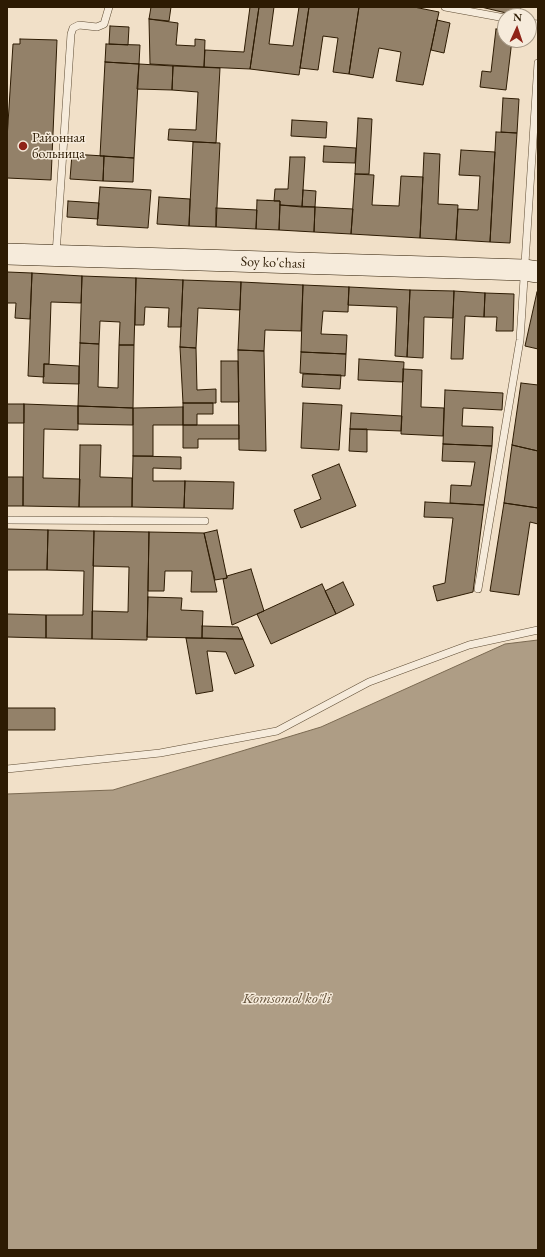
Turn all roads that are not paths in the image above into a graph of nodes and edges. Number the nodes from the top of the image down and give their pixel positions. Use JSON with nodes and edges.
{"nodes":[{"id":1,"x":108,"y":7,"type":"edge"},
{"id":2,"x":445,"y":7,"type":"edge"},
{"id":3,"x":497,"y":17,"type":"edge"},
{"id":4,"x":538,"y":63,"type":"edge"},
{"id":5,"x":7,"y":254,"type":"edge"},
{"id":6,"x":56,"y":256,"type":"junction"},
{"id":7,"x":531,"y":271,"type":"edge"},
{"id":8,"x":7,"y":520,"type":"edge"},
{"id":9,"x":205,"y":522,"type":"dead end"},
{"id":10,"x":478,"y":589,"type":"dead end"},
{"id":11,"x":538,"y":630,"type":"edge"},
{"id":12,"x":7,"y":769,"type":"edge"}],
"edges":[{"from":1,"to":6,"type":"lane"},
{"from":2,"to":3,"type":"lane"},
{"from":4,"to":7,"type":"lane"},
{"from":5,"to":6,"type":"main road","name":"Soy ko'chasi"},
{"from":6,"to":7,"type":"main road","name":"Soy ko'chasi"},
{"from":7,"to":10,"type":"lane"},
{"from":8,"to":9,"type":"lane"},
{"from":11,"to":12,"type":"lane"}]}
